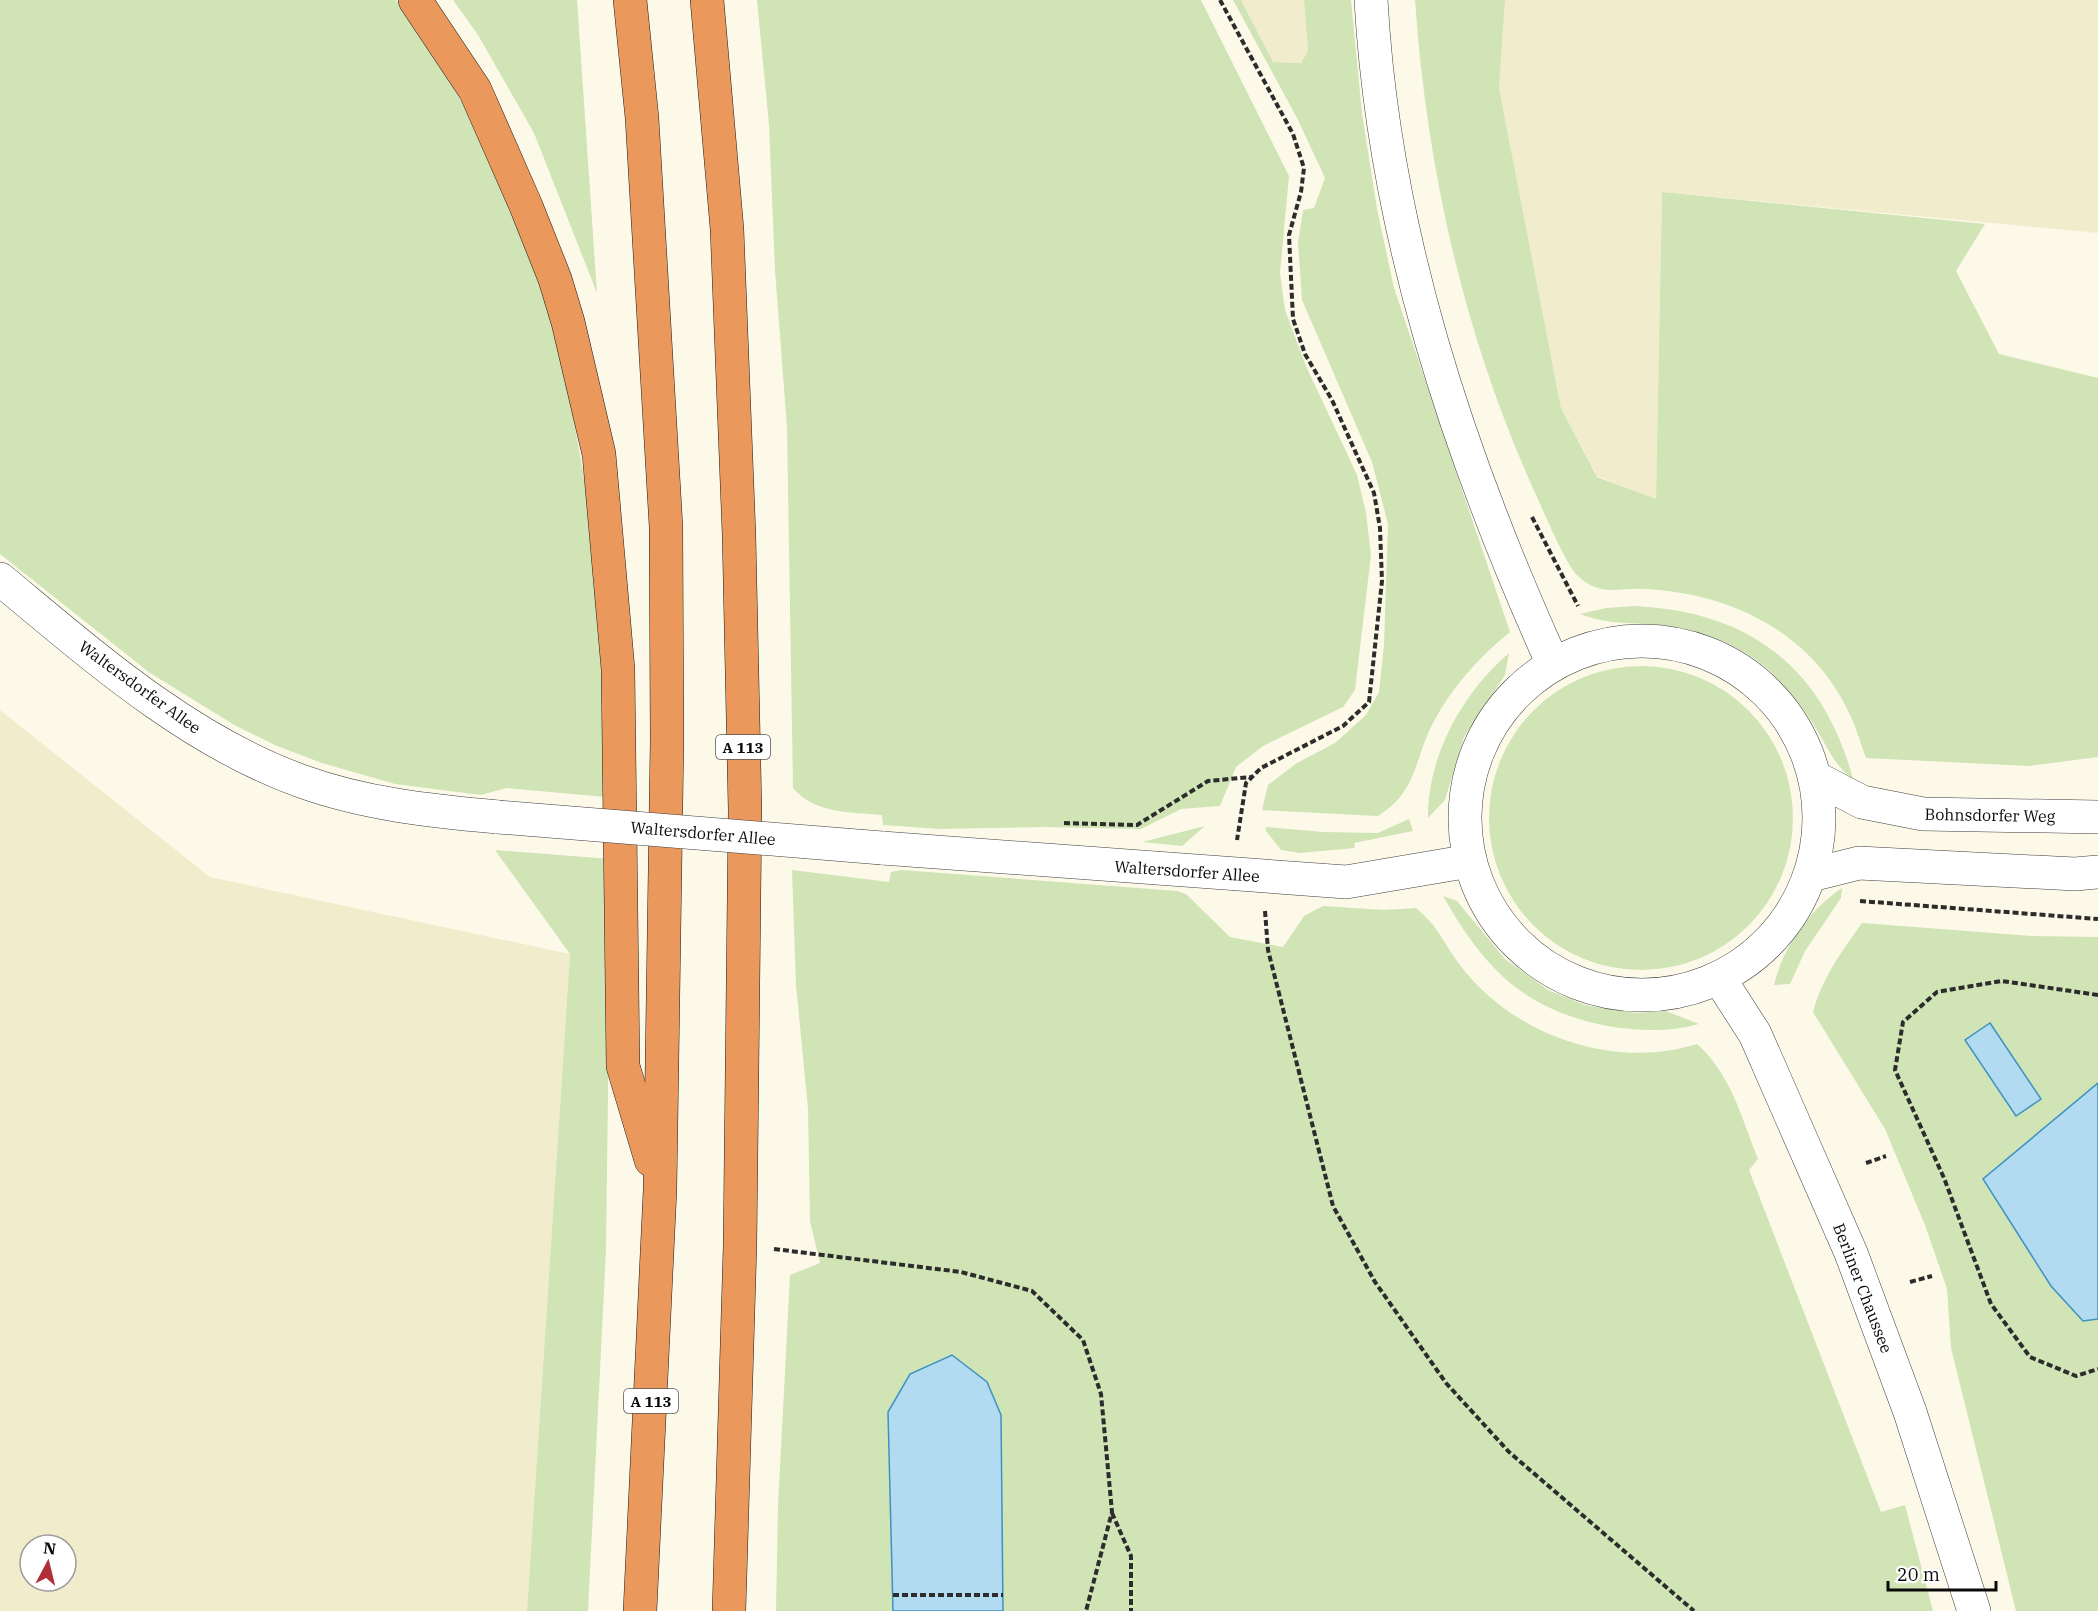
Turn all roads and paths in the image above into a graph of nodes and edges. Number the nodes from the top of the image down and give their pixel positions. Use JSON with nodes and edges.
{"nodes":[{"id":1,"x":415,"y":0,"type":"edge"},
{"id":2,"x":630,"y":0,"type":"edge"},
{"id":3,"x":707,"y":0,"type":"edge"},
{"id":4,"x":1220,"y":0,"type":"edge"},
{"id":5,"x":1371,"y":0,"type":"edge"},
{"id":6,"x":1528,"y":508,"type":"dead end"},
{"id":7,"x":0,"y":579,"type":"edge"},
{"id":8,"x":1578,"y":606,"type":"dead end"},
{"id":9,"x":1553,"y":664,"type":"junction"},
{"id":10,"x":1252,"y":777,"type":"junction"},
{"id":11,"x":1816,"y":778,"type":"junction"},
{"id":12,"x":2098,"y":817,"type":"edge"},
{"id":13,"x":1058,"y":823,"type":"dead end"},
{"id":14,"x":1470,"y":861,"type":"junction"},
{"id":15,"x":2098,"y":872,"type":"edge"},
{"id":16,"x":1811,"y":875,"type":"junction"},
{"id":17,"x":1247,"y":876,"type":"junction"},
{"id":18,"x":1859,"y":901,"type":"dead end"},
{"id":19,"x":2098,"y":919,"type":"edge"},
{"id":20,"x":1719,"y":978,"type":"junction"},
{"id":21,"x":2098,"y":996,"type":"edge"},
{"id":22,"x":1886,"y":1156,"type":"dead end"},
{"id":23,"x":1866,"y":1163,"type":"dead end"},
{"id":24,"x":660,"y":1190,"type":"junction"},
{"id":25,"x":740,"y":1245,"type":"junction"},
{"id":26,"x":1932,"y":1276,"type":"dead end"},
{"id":27,"x":1910,"y":1282,"type":"dead end"},
{"id":28,"x":2098,"y":1369,"type":"edge"},
{"id":29,"x":1112,"y":1512,"type":"junction"},
{"id":30,"x":893,"y":1595,"type":"dead end"},
{"id":31,"x":1002,"y":1595,"type":"dead end"},
{"id":32,"x":640,"y":1611,"type":"edge"},
{"id":33,"x":729,"y":1611,"type":"edge"},
{"id":34,"x":1086,"y":1611,"type":"edge"},
{"id":35,"x":1131,"y":1611,"type":"edge"},
{"id":36,"x":1694,"y":1611,"type":"edge"},
{"id":37,"x":1974,"y":1611,"type":"edge"}],
"edges":[{"from":1,"to":24,"type":"highway"},
{"from":2,"to":24,"type":"highway","number":"A 113"},
{"from":3,"to":25,"type":"highway","number":"A 113"},
{"from":4,"to":10,"type":"path"},
{"from":5,"to":9,"type":"street"},
{"from":6,"to":8,"type":"path"},
{"from":7,"to":17,"type":"street","name":"Waltersdorfer Allee","bridge":true},
{"from":9,"to":11,"type":"street"},
{"from":9,"to":14,"type":"street"},
{"from":10,"to":13,"type":"path"},
{"from":10,"to":17,"type":"path"},
{"from":11,"to":12,"type":"street","name":"Bohnsdorfer Weg"},
{"from":11,"to":16,"type":"street"},
{"from":14,"to":17,"type":"street","name":"Waltersdorfer Allee"},
{"from":14,"to":20,"type":"street"},
{"from":15,"to":16,"type":"street"},
{"from":16,"to":20,"type":"street"},
{"from":17,"to":36,"type":"path"},
{"from":18,"to":19,"type":"path"},
{"from":20,"to":37,"type":"street","name":"Berliner Chaussee"},
{"from":21,"to":28,"type":"path"},
{"from":22,"to":23,"type":"path"},
{"from":24,"to":32,"type":"highway","number":"A 113"},
{"from":25,"to":29,"type":"path"},
{"from":25,"to":33,"type":"highway","number":"A 113"},
{"from":26,"to":27,"type":"path"},
{"from":29,"to":34,"type":"path"},
{"from":29,"to":35,"type":"path"},
{"from":30,"to":31,"type":"path"}]}
